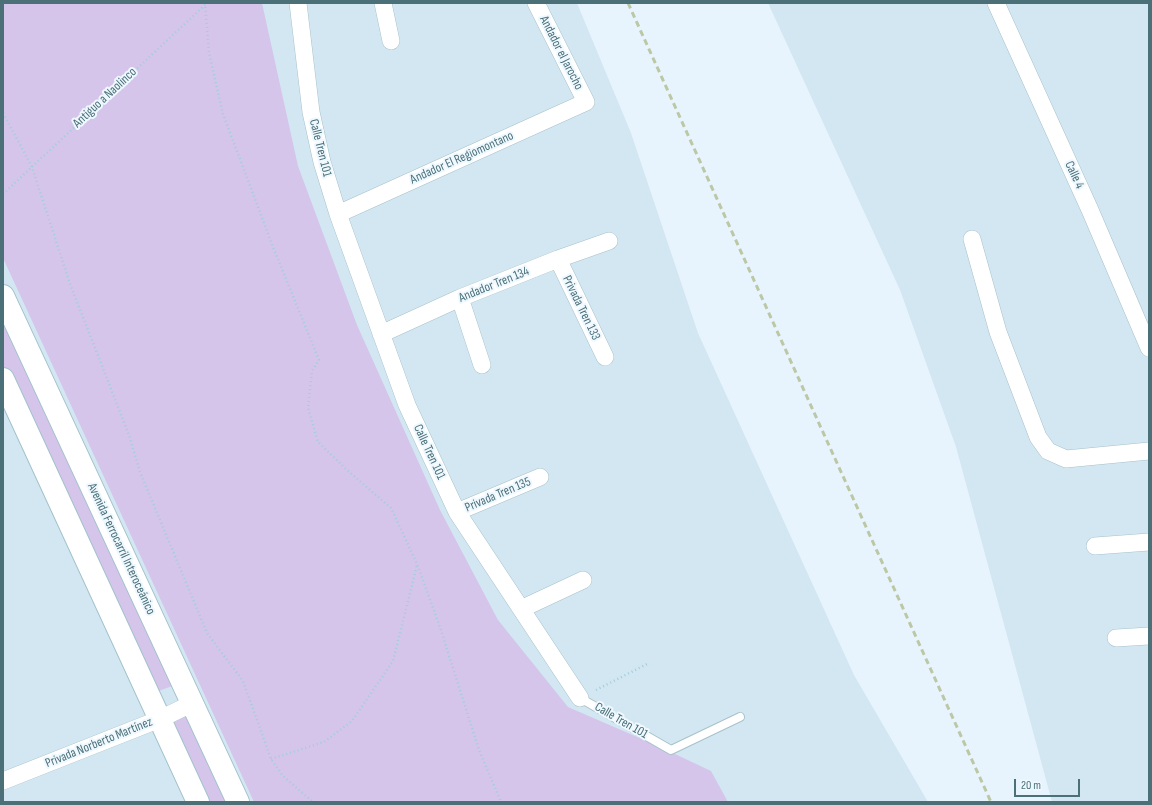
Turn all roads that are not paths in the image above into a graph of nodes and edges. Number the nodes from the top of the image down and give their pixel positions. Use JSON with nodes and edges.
{"nodes":[{"id":1,"x":298,"y":3,"type":"edge"},
{"id":2,"x":383,"y":3,"type":"edge"},
{"id":3,"x":536,"y":3,"type":"edge"},
{"id":4,"x":996,"y":3,"type":"edge"},
{"id":5,"x":391,"y":41,"type":"dead end"},
{"id":6,"x":586,"y":102,"type":"joint"},
{"id":7,"x":338,"y":214,"type":"junction"},
{"id":8,"x":972,"y":239,"type":"dead end"},
{"id":9,"x":609,"y":240,"type":"dead end"},
{"id":10,"x":558,"y":259,"type":"junction"},
{"id":11,"x":3,"y":296,"type":"edge"},
{"id":12,"x":460,"y":298,"type":"junction"},
{"id":13,"x":381,"y":334,"type":"junction"},
{"id":14,"x":1149,"y":348,"type":"edge"},
{"id":15,"x":605,"y":357,"type":"dead end"},
{"id":16,"x":482,"y":365,"type":"dead end"},
{"id":17,"x":3,"y":379,"type":"edge"},
{"id":18,"x":1149,"y":450,"type":"edge"},
{"id":19,"x":540,"y":477,"type":"dead end"},
{"id":20,"x":457,"y":512,"type":"junction"},
{"id":21,"x":1149,"y":542,"type":"edge"},
{"id":22,"x":1094,"y":546,"type":"dead end"},
{"id":23,"x":583,"y":580,"type":"dead end"},
{"id":24,"x":521,"y":609,"type":"junction"},
{"id":25,"x":1149,"y":636,"type":"edge"},
{"id":26,"x":1116,"y":638,"type":"dead end"},
{"id":27,"x":580,"y":698,"type":"joint"},
{"id":28,"x":193,"y":703,"type":"junction"},
{"id":29,"x":740,"y":717,"type":"dead end"},
{"id":30,"x":160,"y":719,"type":"junction"},
{"id":31,"x":3,"y":781,"type":"edge"},
{"id":32,"x":198,"y":802,"type":"edge"},
{"id":33,"x":238,"y":802,"type":"edge"}],
"edges":[{"from":1,"to":7,"type":"street","name":"Calle Tren 101"},
{"from":2,"to":5,"type":"street"},
{"from":3,"to":6,"type":"street","name":"Andador el Jarocho"},
{"from":4,"to":14,"type":"street","name":"Calle 4"},
{"from":6,"to":7,"type":"street","name":"Andador El Regiomontano"},
{"from":7,"to":13,"type":"street","name":"Calle Tren 101"},
{"from":8,"to":18,"type":"street"},
{"from":9,"to":10,"type":"street","name":"Andador Tren 134"},
{"from":10,"to":12,"type":"street","name":"Andador Tren 134"},
{"from":10,"to":15,"type":"street","name":"Privada Tren 133"},
{"from":11,"to":28,"type":"main road","name":"Avenida Ferrocarril Interoceánico"},
{"from":12,"to":13,"type":"street","name":"Andador Tren 134"},
{"from":12,"to":16,"type":"street"},
{"from":13,"to":20,"type":"street","name":"Calle Tren 101"},
{"from":17,"to":30,"type":"main road"},
{"from":19,"to":20,"type":"street","name":"Privada Tren 135"},
{"from":20,"to":24,"type":"street","name":"Calle Tren 101"},
{"from":21,"to":22,"type":"street"},
{"from":23,"to":24,"type":"street"},
{"from":24,"to":27,"type":"street","name":"Calle Tren 101"},
{"from":25,"to":26,"type":"street"},
{"from":27,"to":29,"type":"lane","name":"Calle Tren 101"},
{"from":28,"to":30,"type":"street","name":"Privada Norberto Martínez"},
{"from":28,"to":33,"type":"main road","name":"Avenida Ferrocarril Interoceánico"},
{"from":30,"to":31,"type":"street","name":"Privada Norberto Martínez"},
{"from":30,"to":32,"type":"main road"}]}
